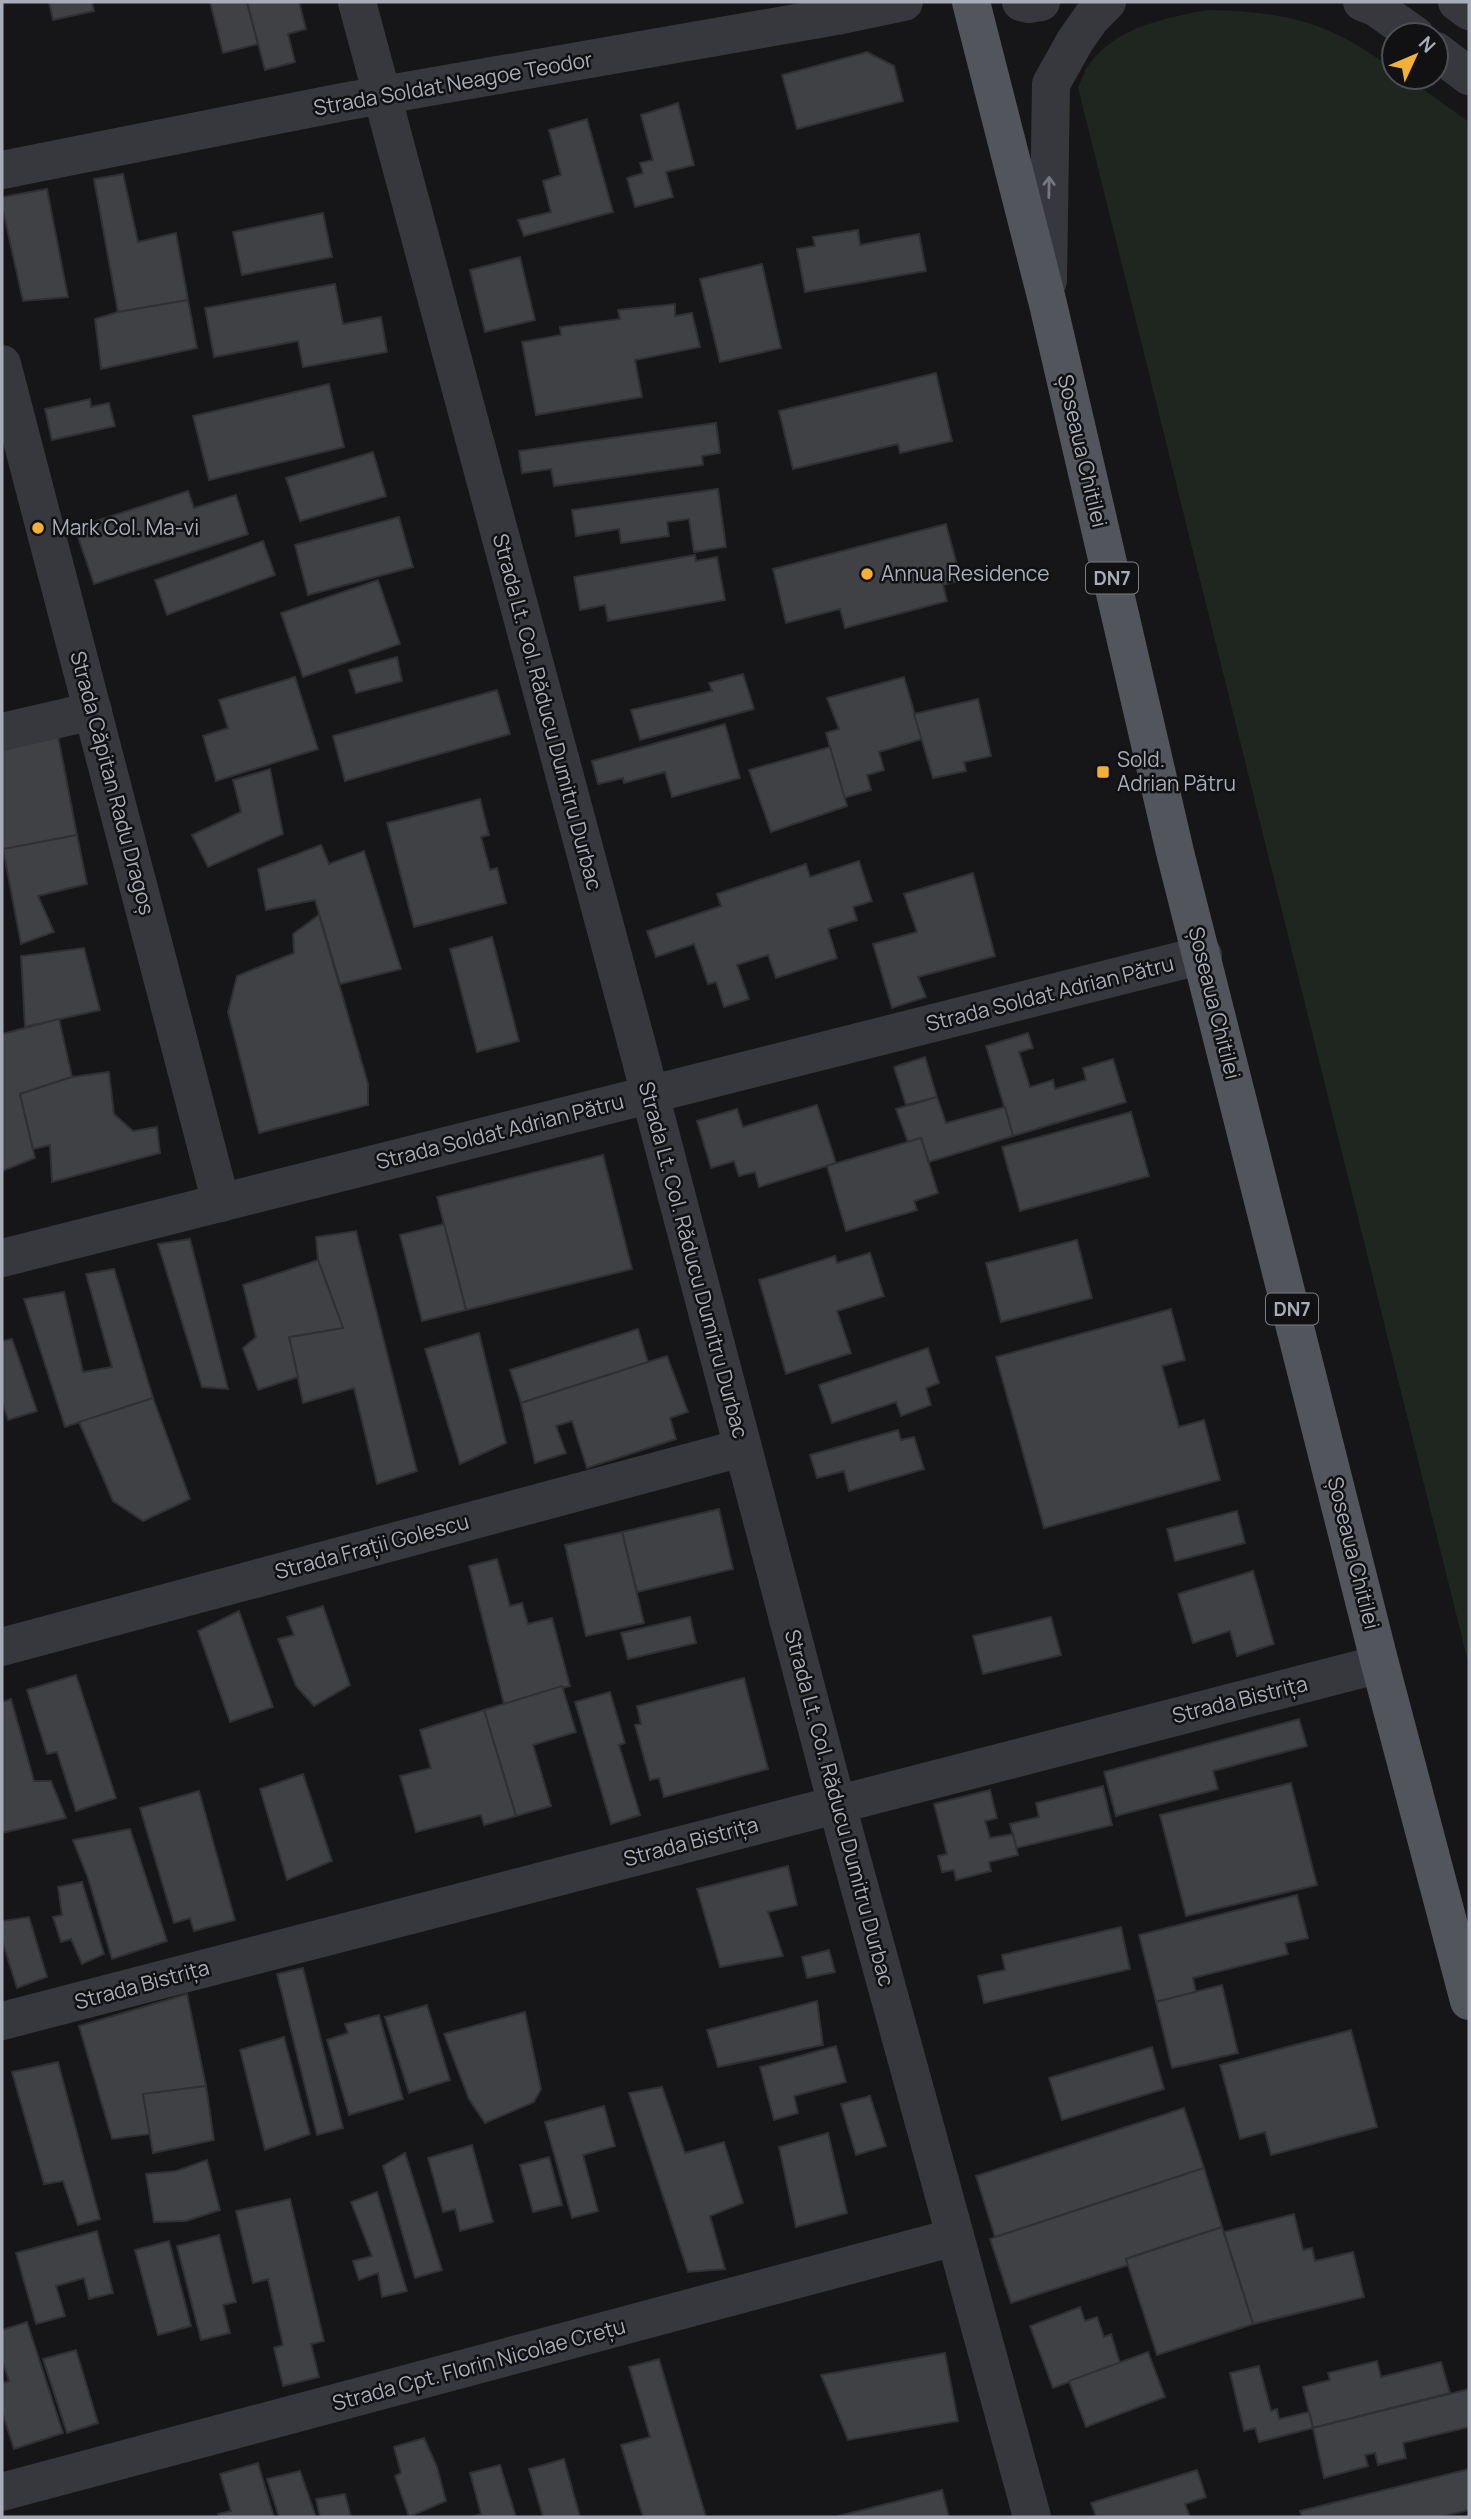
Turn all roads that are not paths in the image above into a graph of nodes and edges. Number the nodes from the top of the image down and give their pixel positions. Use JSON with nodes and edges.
{"nodes":[{"id":1,"x":357,"y":2,"type":"edge"},
{"id":2,"x":904,"y":2,"type":"edge"},
{"id":3,"x":971,"y":2,"type":"edge"},
{"id":4,"x":1021,"y":2,"type":"edge"},
{"id":5,"x":1041,"y":2,"type":"edge"},
{"id":6,"x":1107,"y":2,"type":"edge"},
{"id":7,"x":1362,"y":2,"type":"edge"},
{"id":8,"x":1457,"y":2,"type":"edge"},
{"id":9,"x":1469,"y":11,"type":"edge"},
{"id":10,"x":1395,"y":21,"type":"edge"},
{"id":11,"x":1450,"y":62,"type":"edge"},
{"id":12,"x":1469,"y":76,"type":"edge"},
{"id":13,"x":381,"y":96,"type":"junction"},
{"id":14,"x":2,"y":170,"type":"edge"},
{"id":15,"x":1048,"y":304,"type":"junction"},
{"id":16,"x":2,"y":364,"type":"edge"},
{"id":17,"x":93,"y":710,"type":"junction"},
{"id":18,"x":2,"y":732,"type":"edge"},
{"id":19,"x":1203,"y":955,"type":"junction"},
{"id":20,"x":649,"y":1094,"type":"junction"},
{"id":21,"x":221,"y":1203,"type":"junction"},
{"id":22,"x":2,"y":1258,"type":"edge"},
{"id":23,"x":742,"y":1448,"type":"junction"},
{"id":24,"x":2,"y":1647,"type":"edge"},
{"id":25,"x":1380,"y":1664,"type":"junction"},
{"id":26,"x":837,"y":1805,"type":"junction"},
{"id":27,"x":1469,"y":2001,"type":"edge"},
{"id":28,"x":2,"y":2021,"type":"edge"},
{"id":29,"x":956,"y":2238,"type":"junction"},
{"id":30,"x":2,"y":2492,"type":"edge"},
{"id":31,"x":1032,"y":2517,"type":"edge"}],
"edges":[{"from":1,"to":13,"type":"street","name":"Strada Lt. Col. Răducu Dumitru Durbac"},
{"from":2,"to":13,"type":"street","name":"Strada Soldat Neagoe Teodor"},
{"from":3,"to":15,"type":"main road","name":"Șoseaua Chitilei","number":"DN7"},
{"from":4,"to":5,"type":"street"},
{"from":15,"to":6,"type":"street","one_way":true},
{"from":7,"to":10,"type":"street"},
{"from":8,"to":9,"type":"street"},
{"from":11,"to":12,"type":"street"},
{"from":13,"to":14,"type":"street","name":"Strada Soldat Neagoe Teodor"},
{"from":13,"to":20,"type":"street","name":"Strada Lt. Col. Răducu Dumitru Durbac"},
{"from":15,"to":19,"type":"main road","name":"Șoseaua Chitilei","number":"DN7"},
{"from":16,"to":17,"type":"street","name":"Strada Căpitan Radu Dragoș"},
{"from":17,"to":18,"type":"street"},
{"from":17,"to":21,"type":"street","name":"Strada Căpitan Radu Dragoș"},
{"from":19,"to":20,"type":"street","name":"Strada Soldat Adrian Pătru"},
{"from":19,"to":25,"type":"main road","name":"Șoseaua Chitilei","number":"DN7"},
{"from":20,"to":21,"type":"street","name":"Strada Soldat Adrian Pătru"},
{"from":20,"to":23,"type":"street","name":"Strada Lt. Col. Răducu Dumitru Durbac"},
{"from":21,"to":22,"type":"street","name":"Strada Soldat Adrian Pătru"},
{"from":23,"to":24,"type":"street","name":"Strada Frații Golescu"},
{"from":23,"to":26,"type":"street","name":"Strada Lt. Col. Răducu Dumitru Durbac"},
{"from":25,"to":26,"type":"street","name":"Strada Bistrița"},
{"from":25,"to":27,"type":"main road","name":"Șoseaua Chitilei","number":"DN7"},
{"from":26,"to":28,"type":"street","name":"Strada Bistrița"},
{"from":26,"to":29,"type":"street","name":"Strada Lt. Col. Răducu Dumitru Durbac"},
{"from":29,"to":30,"type":"street","name":"Strada Cpt. Florin Nicolae Crețu"},
{"from":29,"to":31,"type":"street","name":"Strada Lt. Col. Răducu Dumitru Durbac"}]}
